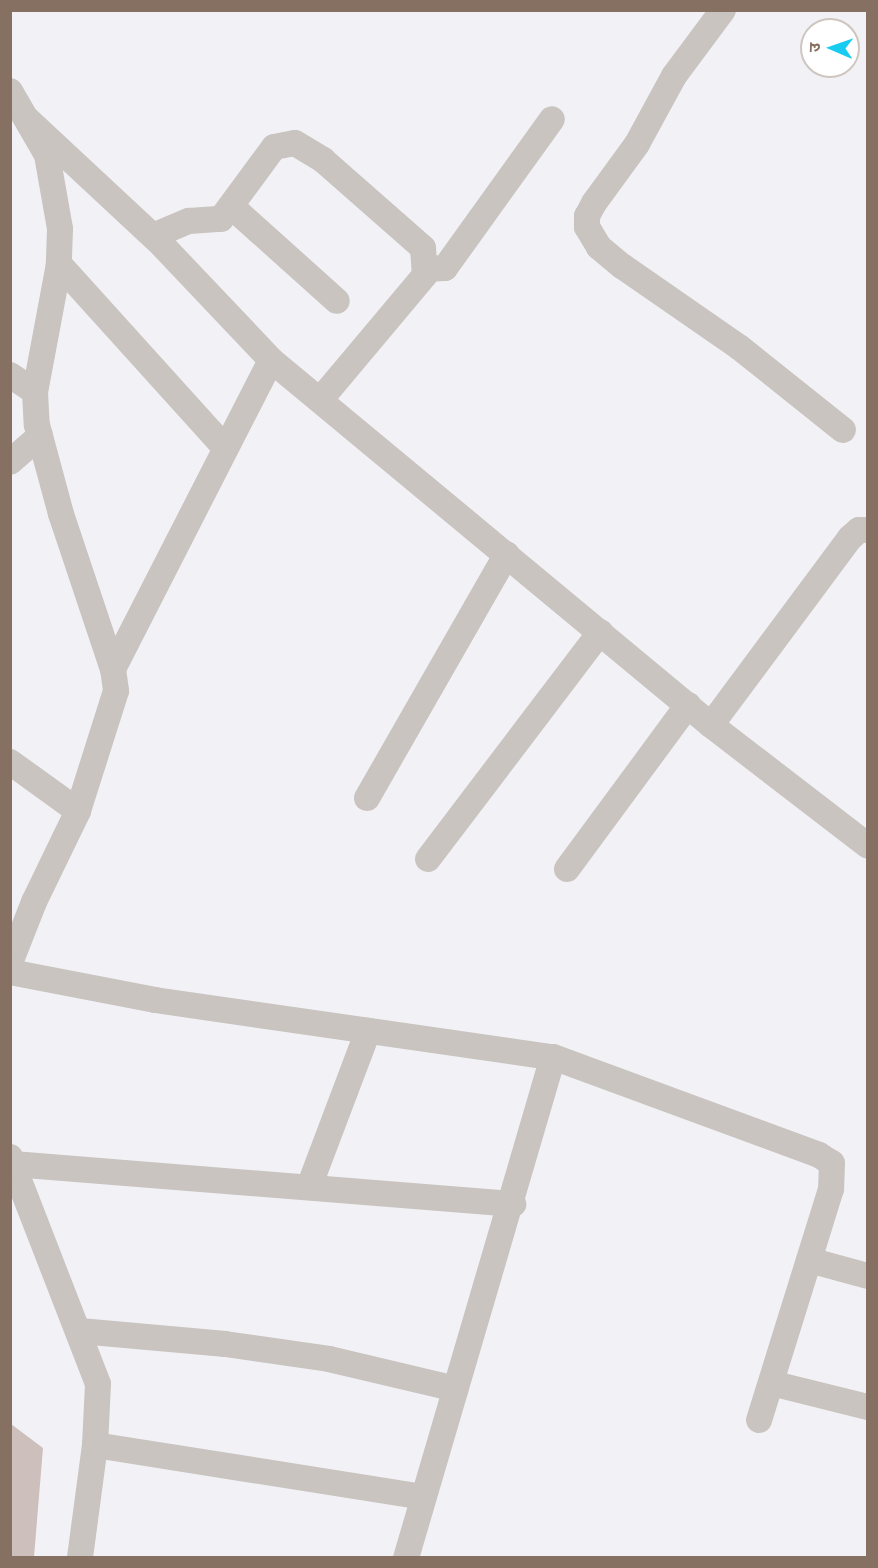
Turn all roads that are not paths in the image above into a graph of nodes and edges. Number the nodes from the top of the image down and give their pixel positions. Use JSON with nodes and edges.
{"nodes":[{"id":1,"x":723,"y":10,"type":"edge"},
{"id":2,"x":10,"y":91,"type":"edge"},
{"id":3,"x":27,"y":119,"type":"junction"},
{"id":4,"x":552,"y":119,"type":"dead end"},
{"id":5,"x":231,"y":207,"type":"junction"},
{"id":6,"x":153,"y":236,"type":"junction"},
{"id":7,"x":59,"y":264,"type":"junction"},
{"id":8,"x":426,"y":269,"type":"junction"},
{"id":9,"x":337,"y":301,"type":"dead end"},
{"id":10,"x":271,"y":360,"type":"junction"},
{"id":11,"x":10,"y":375,"type":"edge"},
{"id":12,"x":35,"y":392,"type":"junction"},
{"id":13,"x":320,"y":400,"type":"junction"},
{"id":14,"x":843,"y":430,"type":"dead end"},
{"id":15,"x":40,"y":435,"type":"junction"},
{"id":16,"x":225,"y":448,"type":"junction"},
{"id":17,"x":10,"y":462,"type":"edge"},
{"id":18,"x":867,"y":530,"type":"edge"},
{"id":19,"x":507,"y":554,"type":"junction"},
{"id":20,"x":600,"y":632,"type":"junction"},
{"id":21,"x":113,"y":669,"type":"junction"},
{"id":22,"x":688,"y":705,"type":"junction"},
{"id":23,"x":711,"y":725,"type":"junction"},
{"id":24,"x":10,"y":762,"type":"edge"},
{"id":25,"x":367,"y":798,"type":"dead end"},
{"id":26,"x":78,"y":811,"type":"junction"},
{"id":27,"x":867,"y":846,"type":"edge"},
{"id":28,"x":428,"y":859,"type":"dead end"},
{"id":29,"x":567,"y":869,"type":"dead end"},
{"id":30,"x":10,"y":963,"type":"edge"},
{"id":31,"x":10,"y":972,"type":"edge"},
{"id":32,"x":368,"y":1031,"type":"junction"},
{"id":33,"x":553,"y":1057,"type":"junction"},
{"id":34,"x":12,"y":1161,"type":"edge"},
{"id":35,"x":309,"y":1187,"type":"junction"},
{"id":36,"x":513,"y":1204,"type":"junction"},
{"id":37,"x":809,"y":1260,"type":"junction"},
{"id":38,"x":867,"y":1276,"type":"edge"},
{"id":39,"x":80,"y":1331,"type":"junction"},
{"id":40,"x":771,"y":1383,"type":"junction"},
{"id":41,"x":456,"y":1389,"type":"junction"},
{"id":42,"x":867,"y":1407,"type":"edge"},
{"id":43,"x":759,"y":1420,"type":"dead end"},
{"id":44,"x":95,"y":1445,"type":"junction"},
{"id":45,"x":422,"y":1497,"type":"junction"},
{"id":46,"x":80,"y":1557,"type":"edge"},
{"id":47,"x":406,"y":1557,"type":"edge"}],
"edges":[{"from":1,"to":14,"type":"street"},
{"from":2,"to":3,"type":"street"},
{"from":3,"to":6,"type":"street"},
{"from":3,"to":7,"type":"street"},
{"from":4,"to":8,"type":"street"},
{"from":5,"to":6,"type":"street"},
{"from":5,"to":8,"type":"street"},
{"from":5,"to":9,"type":"street"},
{"from":6,"to":10,"type":"street"},
{"from":7,"to":12,"type":"street"},
{"from":7,"to":16,"type":"street"},
{"from":8,"to":13,"type":"street"},
{"from":10,"to":13,"type":"street"},
{"from":10,"to":16,"type":"street"},
{"from":11,"to":12,"type":"street"},
{"from":12,"to":15,"type":"street"},
{"from":13,"to":19,"type":"street"},
{"from":15,"to":17,"type":"street"},
{"from":15,"to":21,"type":"street"},
{"from":16,"to":21,"type":"street"},
{"from":18,"to":23,"type":"street"},
{"from":19,"to":20,"type":"street"},
{"from":19,"to":25,"type":"street"},
{"from":20,"to":22,"type":"street"},
{"from":20,"to":28,"type":"street"},
{"from":21,"to":26,"type":"street"},
{"from":22,"to":23,"type":"street"},
{"from":22,"to":29,"type":"street"},
{"from":23,"to":27,"type":"street"},
{"from":24,"to":26,"type":"street"},
{"from":26,"to":30,"type":"street"},
{"from":31,"to":32,"type":"street"},
{"from":32,"to":33,"type":"street"},
{"from":32,"to":35,"type":"street"},
{"from":33,"to":36,"type":"street"},
{"from":33,"to":37,"type":"street"},
{"from":34,"to":35,"type":"street"},
{"from":34,"to":39,"type":"street"},
{"from":35,"to":36,"type":"street"},
{"from":36,"to":41,"type":"street"},
{"from":37,"to":38,"type":"street"},
{"from":37,"to":40,"type":"street"},
{"from":39,"to":41,"type":"street"},
{"from":39,"to":44,"type":"street"},
{"from":40,"to":42,"type":"street"},
{"from":40,"to":43,"type":"street"},
{"from":41,"to":45,"type":"street"},
{"from":44,"to":45,"type":"street"},
{"from":44,"to":46,"type":"street"},
{"from":45,"to":47,"type":"street"}]}
